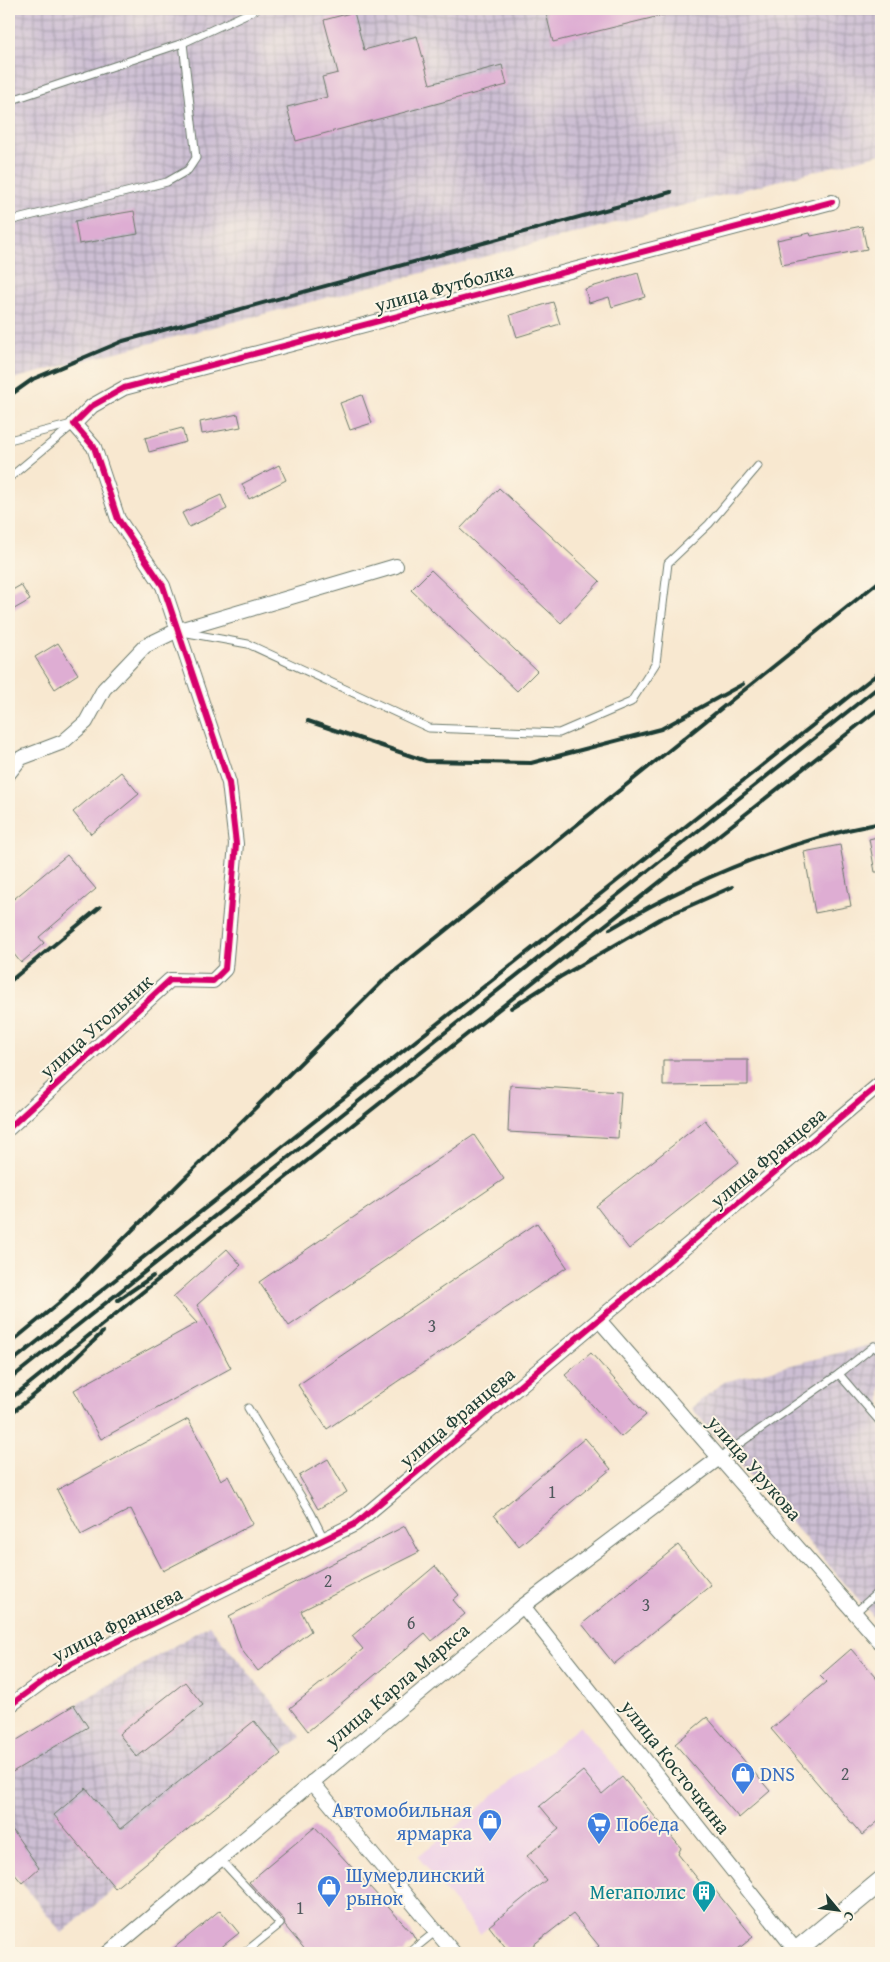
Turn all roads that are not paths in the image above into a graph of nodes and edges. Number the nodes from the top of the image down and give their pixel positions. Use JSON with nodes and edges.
{"nodes":[{"id":1,"x":258,"y":9,"type":"edge"},
{"id":2,"x":182,"y":43,"type":"junction"},
{"id":3,"x":9,"y":101,"type":"edge"},
{"id":4,"x":832,"y":202,"type":"dead end"},
{"id":5,"x":9,"y":221,"type":"edge"},
{"id":6,"x":74,"y":424,"type":"junction"},
{"id":7,"x":9,"y":440,"type":"edge"},
{"id":8,"x":758,"y":466,"type":"dead end"},
{"id":9,"x":9,"y":478,"type":"edge"},
{"id":10,"x":396,"y":566,"type":"dead end"},
{"id":11,"x":176,"y":631,"type":"junction"},
{"id":12,"x":9,"y":773,"type":"edge"},
{"id":13,"x":881,"y":1083,"type":"edge"},
{"id":14,"x":9,"y":1128,"type":"edge"},
{"id":15,"x":598,"y":1320,"type":"junction"},
{"id":16,"x":881,"y":1353,"type":"edge"},
{"id":17,"x":839,"y":1374,"type":"junction"},
{"id":18,"x":248,"y":1408,"type":"dead end"},
{"id":19,"x":881,"y":1423,"type":"edge"},
{"id":20,"x":719,"y":1458,"type":"junction"},
{"id":21,"x":324,"y":1539,"type":"junction"},
{"id":22,"x":881,"y":1589,"type":"edge"},
{"id":23,"x":523,"y":1606,"type":"junction"},
{"id":24,"x":855,"y":1613,"type":"junction"},
{"id":25,"x":881,"y":1643,"type":"edge"},
{"id":26,"x":9,"y":1706,"type":"edge"},
{"id":27,"x":312,"y":1782,"type":"junction"},
{"id":28,"x":220,"y":1859,"type":"junction"},
{"id":29,"x":881,"y":1882,"type":"edge"},
{"id":30,"x":435,"y":1932,"type":"junction"},
{"id":31,"x":108,"y":1953,"type":"edge"},
{"id":32,"x":244,"y":1953,"type":"edge"},
{"id":33,"x":409,"y":1953,"type":"edge"},
{"id":34,"x":454,"y":1953,"type":"edge"},
{"id":35,"x":796,"y":1953,"type":"edge"}],
"edges":[{"from":1,"to":2,"type":"lane"},
{"from":2,"to":3,"type":"lane"},
{"from":2,"to":5,"type":"lane"},
{"from":4,"to":6,"type":"street","name":"улица Футболка"},
{"from":6,"to":7,"type":"lane"},
{"from":6,"to":9,"type":"lane","name":"улица Футболка"},
{"from":6,"to":11,"type":"street","name":"улица Угольник"},
{"from":8,"to":11,"type":"lane"},
{"from":10,"to":11,"type":"street"},
{"from":11,"to":12,"type":"street"},
{"from":11,"to":14,"type":"street","name":"улица Угольник"},
{"from":13,"to":15,"type":"street","name":"улица Францева"},
{"from":15,"to":20,"type":"street","name":"улица Урукова"},
{"from":15,"to":21,"type":"street","name":"улица Францева"},
{"from":16,"to":17,"type":"lane"},
{"from":17,"to":19,"type":"lane"},
{"from":17,"to":20,"type":"lane"},
{"from":18,"to":21,"type":"lane"},
{"from":20,"to":23,"type":"street","name":"улица Карла Маркса"},
{"from":20,"to":24,"type":"street","name":"улица Урукова"},
{"from":21,"to":26,"type":"street","name":"улица Францева"},
{"from":22,"to":24,"type":"lane"},
{"from":23,"to":27,"type":"street","name":"улица Карла Маркса"},
{"from":23,"to":35,"type":"street","name":"улица Косточкина"},
{"from":24,"to":25,"type":"street","name":"улица Урукова"},
{"from":27,"to":28,"type":"street","name":"улица Карла Маркса"},
{"from":27,"to":30,"type":"street"},
{"from":28,"to":31,"type":"street","name":"улица Карла Маркса"},
{"from":28,"to":32,"type":"lane"},
{"from":29,"to":35,"type":"street"},
{"from":30,"to":33,"type":"lane"},
{"from":30,"to":34,"type":"street"}]}
